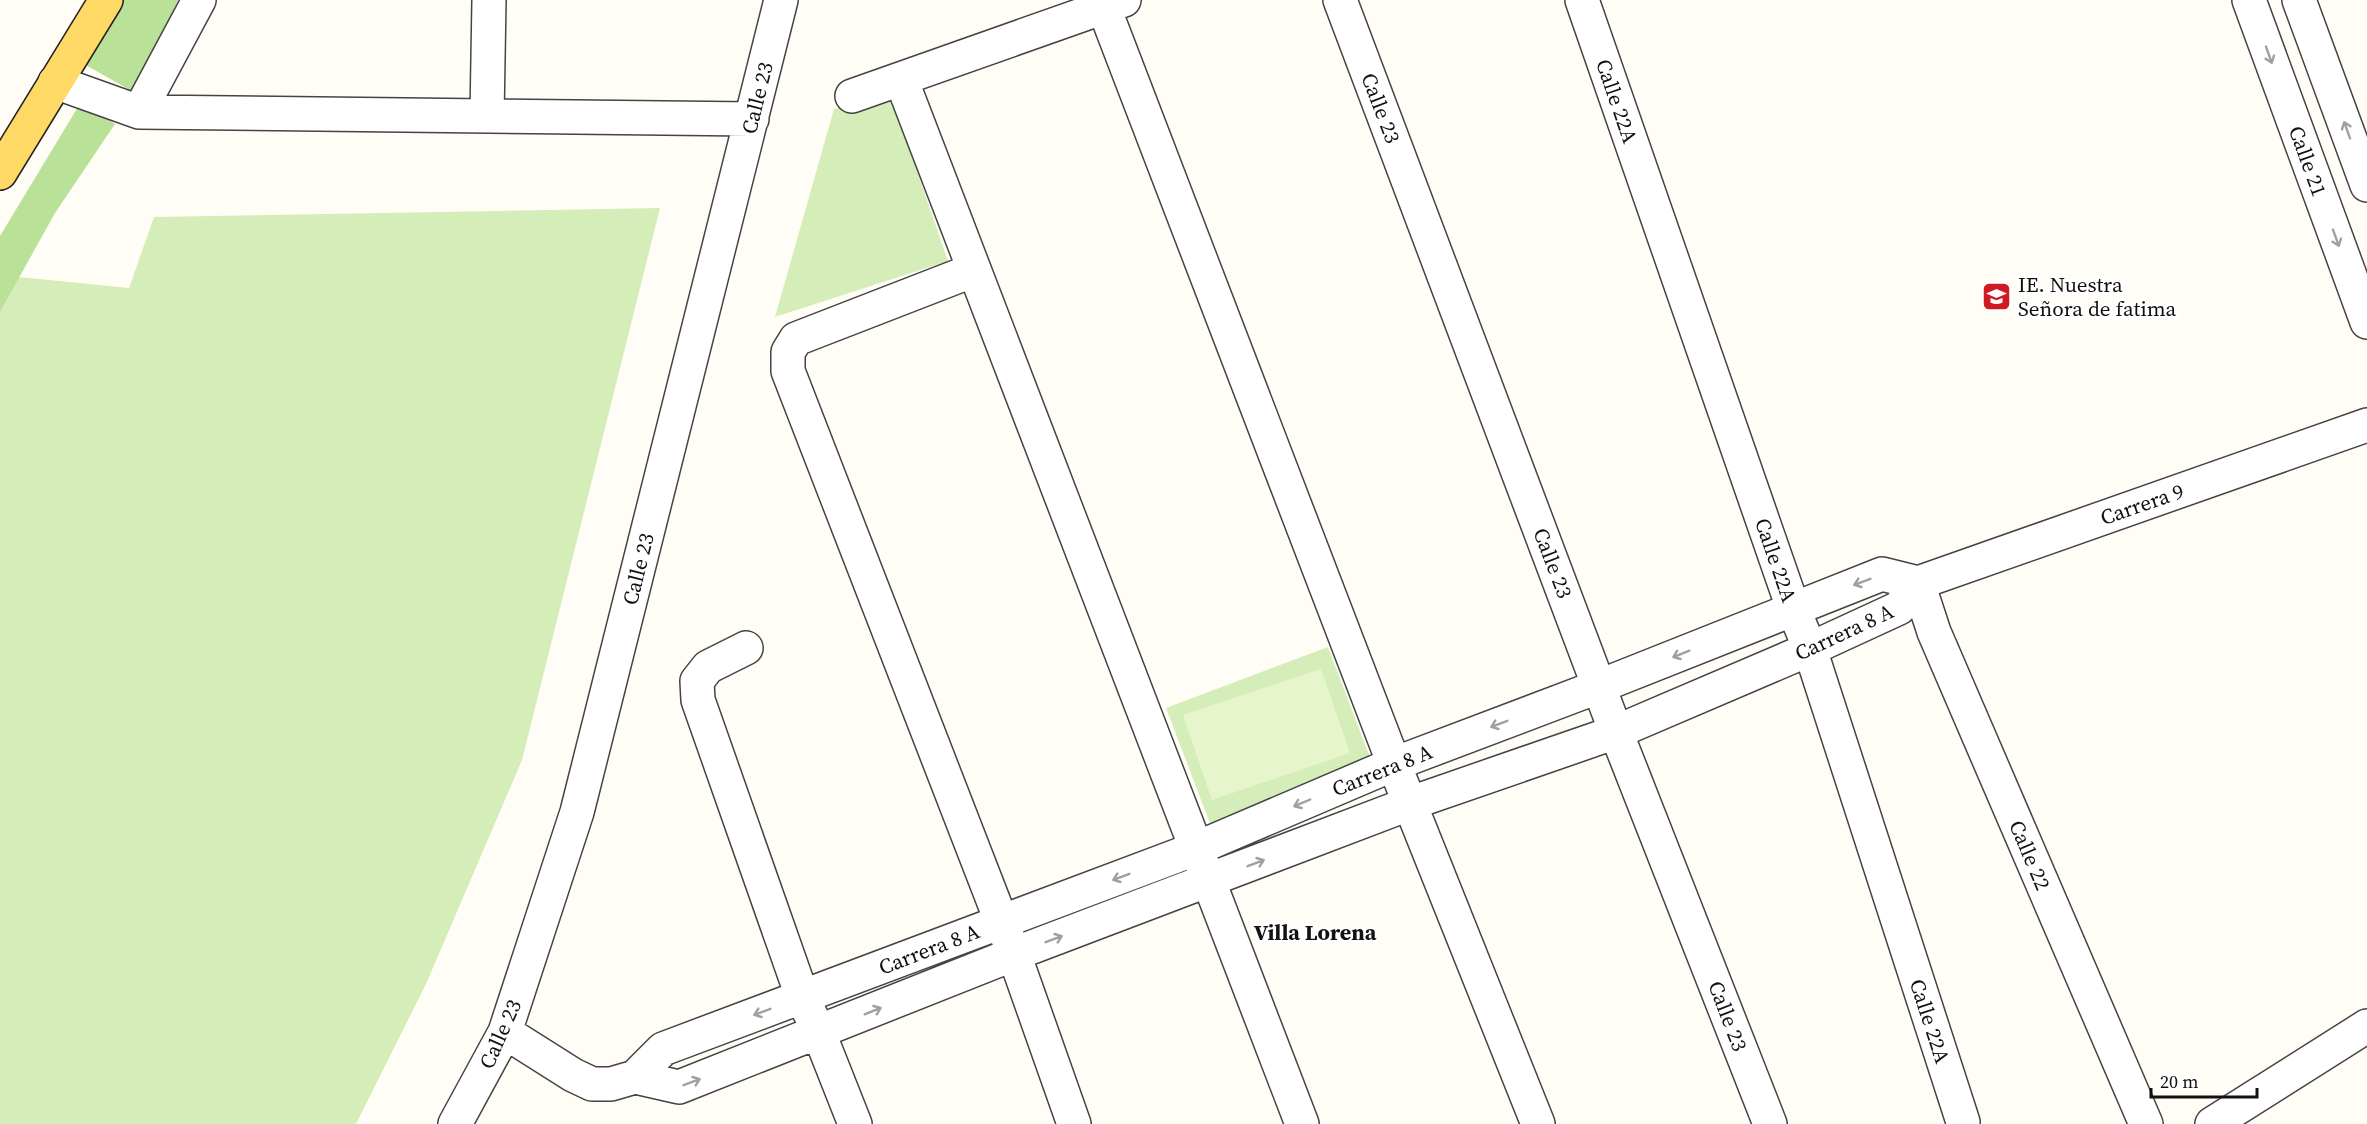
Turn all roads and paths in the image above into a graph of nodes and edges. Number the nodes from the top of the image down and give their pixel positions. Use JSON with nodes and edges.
{"nodes":[{"id":1,"x":106,"y":0,"type":"edge"},
{"id":2,"x":199,"y":0,"type":"edge"},
{"id":3,"x":489,"y":0,"type":"edge"},
{"id":4,"x":781,"y":0,"type":"edge"},
{"id":5,"x":1340,"y":0,"type":"edge"},
{"id":6,"x":1582,"y":0,"type":"edge"},
{"id":7,"x":2249,"y":0,"type":"edge"},
{"id":8,"x":2299,"y":0,"type":"edge"},
{"id":9,"x":1110,"y":2,"type":"edge"},
{"id":10,"x":901,"y":79,"type":"junction"},
{"id":11,"x":55,"y":82,"type":"junction"},
{"id":12,"x":852,"y":96,"type":"dead end"},
{"id":13,"x":139,"y":112,"type":"junction"},
{"id":14,"x":487,"y":116,"type":"junction"},
{"id":15,"x":752,"y":119,"type":"junction"},
{"id":16,"x":0,"y":173,"type":"edge"},
{"id":17,"x":2367,"y":185,"type":"edge"},
{"id":18,"x":974,"y":270,"type":"junction"},
{"id":19,"x":2367,"y":322,"type":"edge"},
{"id":20,"x":2367,"y":425,"type":"edge"},
{"id":21,"x":1918,"y":584,"type":"junction"},
{"id":22,"x":1793,"y":608,"type":"junction"},
{"id":23,"x":746,"y":648,"type":"dead end"},
{"id":24,"x":1810,"y":649,"type":"junction"},
{"id":25,"x":1600,"y":686,"type":"junction"},
{"id":26,"x":1616,"y":732,"type":"junction"},
{"id":27,"x":1394,"y":764,"type":"junction"},
{"id":28,"x":1411,"y":803,"type":"junction"},
{"id":29,"x":1195,"y":849,"type":"junction"},
{"id":30,"x":1210,"y":881,"type":"junction"},
{"id":31,"x":1001,"y":922,"type":"junction"},
{"id":32,"x":1014,"y":954,"type":"junction"},
{"id":33,"x":802,"y":996,"type":"junction"},
{"id":34,"x":2367,"y":1026,"type":"edge"},
{"id":35,"x":505,"y":1032,"type":"junction"},
{"id":36,"x":819,"y":1033,"type":"junction"},
{"id":37,"x":635,"y":1077,"type":"junction"},
{"id":38,"x":1963,"y":1122,"type":"dead end"},
{"id":39,"x":454,"y":1124,"type":"edge"},
{"id":40,"x":855,"y":1124,"type":"edge"},
{"id":41,"x":1074,"y":1124,"type":"edge"},
{"id":42,"x":1302,"y":1124,"type":"edge"},
{"id":43,"x":1538,"y":1124,"type":"edge"},
{"id":44,"x":1770,"y":1124,"type":"edge"},
{"id":45,"x":2146,"y":1124,"type":"edge"},
{"id":46,"x":2212,"y":1124,"type":"edge"}],
"edges":[{"from":1,"to":11,"type":"main road"},
{"from":2,"to":13,"type":"street"},
{"from":3,"to":14,"type":"street"},
{"from":4,"to":15,"type":"street","name":"Calle 23"},
{"from":5,"to":25,"type":"street","name":"Calle 23"},
{"from":6,"to":22,"type":"street","name":"Calle 22A"},
{"from":7,"to":19,"type":"street","name":"Calle 21","one_way":true},
{"from":17,"to":8,"type":"street","one_way":true},
{"from":9,"to":10,"type":"street"},
{"from":9,"to":27,"type":"street"},
{"from":10,"to":12,"type":"street"},
{"from":10,"to":18,"type":"street"},
{"from":11,"to":13,"type":"street"},
{"from":11,"to":16,"type":"main road"},
{"from":13,"to":14,"type":"street"},
{"from":14,"to":15,"type":"street"},
{"from":15,"to":35,"type":"street","name":"Calle 23"},
{"from":18,"to":29,"type":"street"},
{"from":18,"to":31,"type":"street"},
{"from":20,"to":21,"type":"street","name":"Carrera 9"},
{"from":21,"to":22,"type":"street","name":"Carrera 8 A","one_way":true},
{"from":21,"to":24,"type":"street","name":"Carrera 8 A"},
{"from":21,"to":45,"type":"street","name":"Calle 22"},
{"from":22,"to":24,"type":"street","name":"Calle 22A"},
{"from":22,"to":25,"type":"street","name":"Carrera 8 A","one_way":true},
{"from":23,"to":33,"type":"street"},
{"from":24,"to":26,"type":"street","name":"Carrera 8 A"},
{"from":24,"to":38,"type":"street","name":"Calle 22A"},
{"from":25,"to":26,"type":"street","name":"Calle 23"},
{"from":25,"to":27,"type":"street","name":"Carrera 8 A","one_way":true},
{"from":26,"to":28,"type":"street","name":"Carrera 8 A"},
{"from":26,"to":44,"type":"street","name":"Calle 23"},
{"from":27,"to":28,"type":"street"},
{"from":27,"to":29,"type":"street","name":"Carrera 8 A","one_way":true},
{"from":30,"to":28,"type":"street","name":"Carrera 8 A","one_way":true},
{"from":28,"to":43,"type":"street"},
{"from":29,"to":30,"type":"street"},
{"from":29,"to":31,"type":"street","name":"Carrera 8 A","one_way":true},
{"from":32,"to":30,"type":"street","name":"Carrera 8 A","one_way":true},
{"from":30,"to":42,"type":"street"},
{"from":31,"to":32,"type":"street"},
{"from":31,"to":33,"type":"street","name":"Carrera 8 A"},
{"from":36,"to":32,"type":"street","name":"Carrera 8 A","one_way":true},
{"from":32,"to":41,"type":"street"},
{"from":33,"to":36,"type":"street"},
{"from":33,"to":37,"type":"street","name":"Carrera 8 A","one_way":true},
{"from":34,"to":46,"type":"street"},
{"from":35,"to":37,"type":"street","name":"Carrera 8 A"},
{"from":35,"to":39,"type":"street","name":"Calle 23"},
{"from":37,"to":36,"type":"street","name":"Carrera 8 A","one_way":true},
{"from":36,"to":40,"type":"street"}]}
